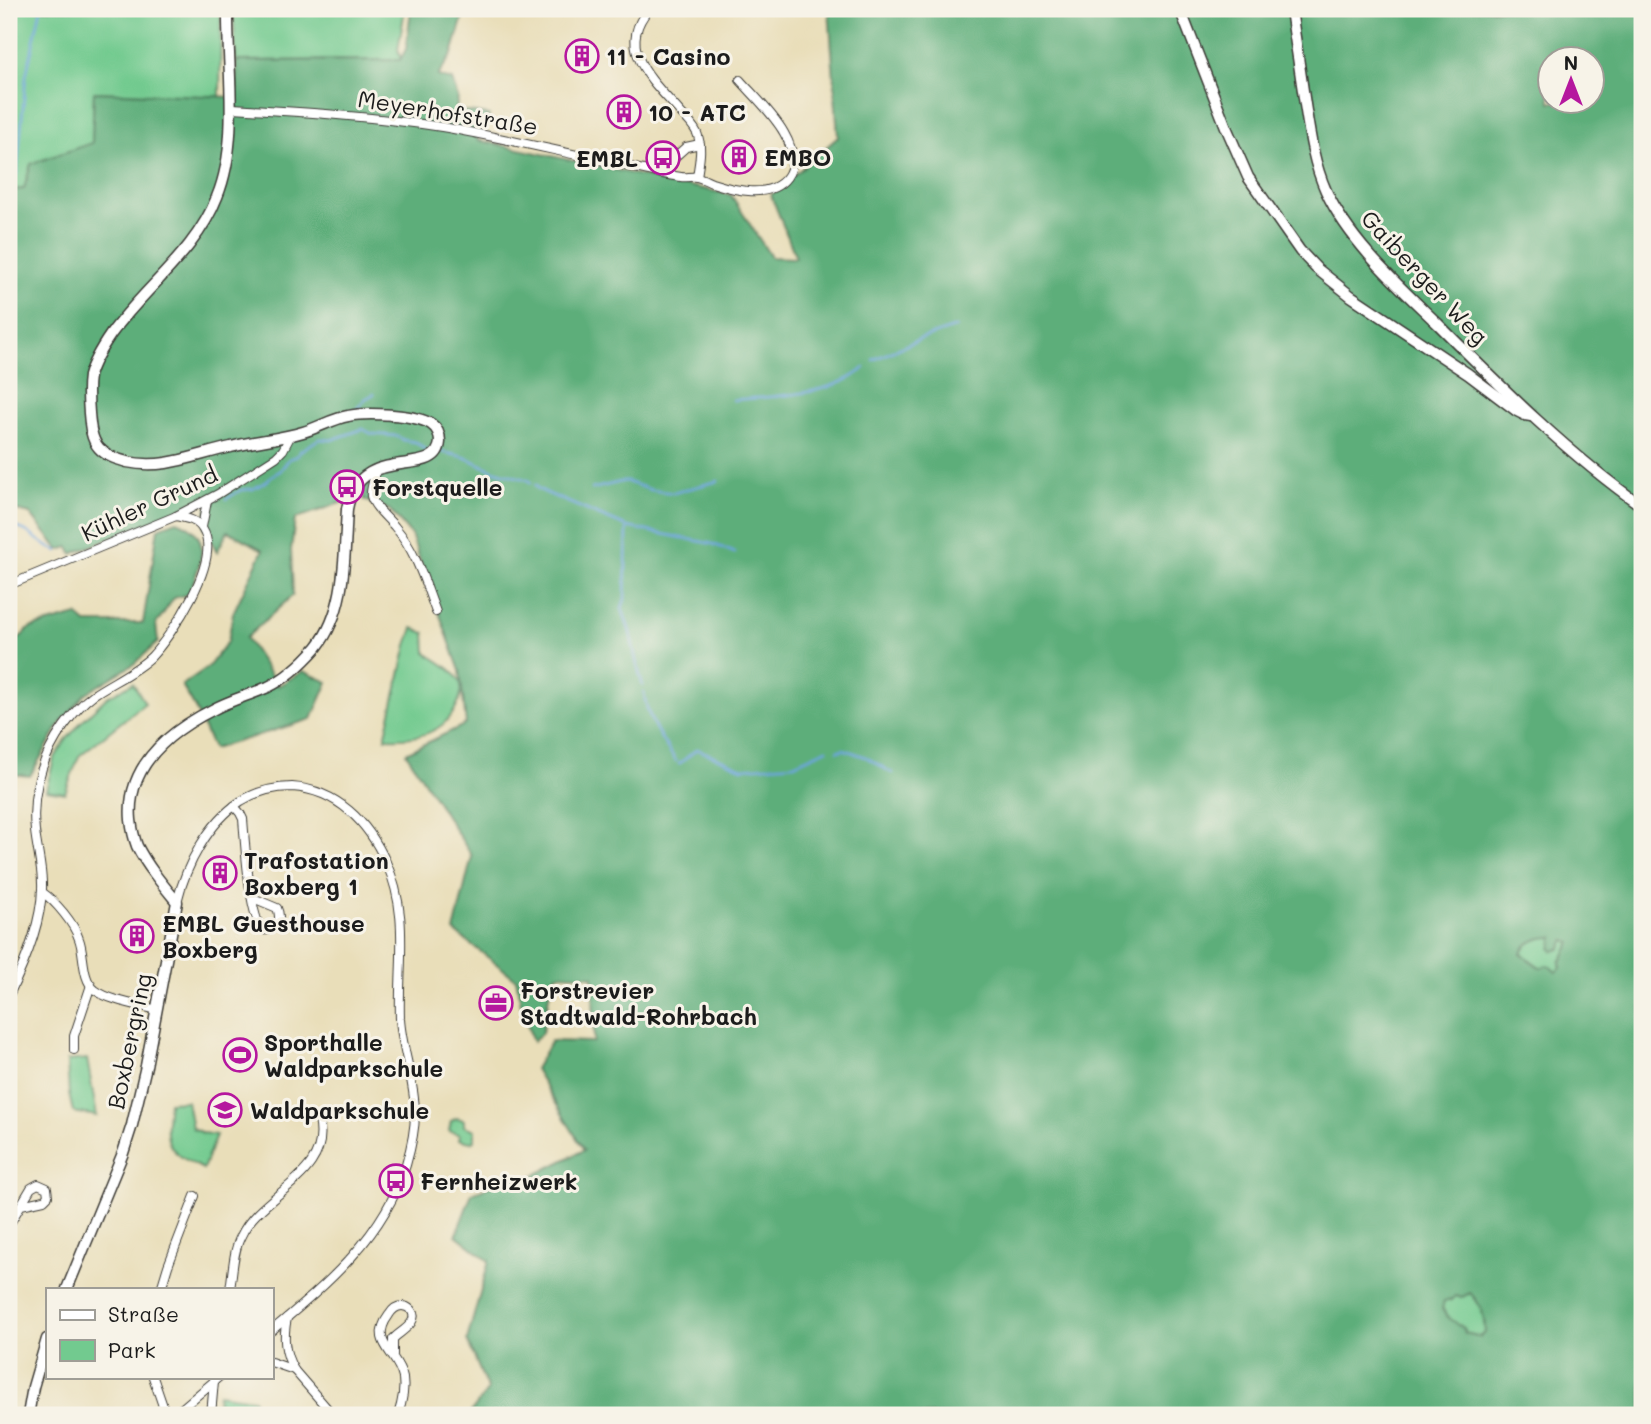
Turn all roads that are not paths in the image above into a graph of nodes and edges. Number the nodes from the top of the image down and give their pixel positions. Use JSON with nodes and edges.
{"nodes":[{"id":1,"x":228,"y":9,"type":"edge"},
{"id":2,"x":649,"y":9,"type":"edge"},
{"id":3,"x":1180,"y":9,"type":"edge"},
{"id":4,"x":1291,"y":9,"type":"edge"},
{"id":5,"x":740,"y":80,"type":"dead end"},
{"id":6,"x":230,"y":108,"type":"junction"},
{"id":7,"x":700,"y":144,"type":"junction"},
{"id":8,"x":657,"y":173,"type":"junction"},
{"id":9,"x":697,"y":177,"type":"junction"},
{"id":10,"x":1533,"y":416,"type":"junction"},
{"id":11,"x":291,"y":435,"type":"junction"},
{"id":12,"x":377,"y":469,"type":"junction"},
{"id":13,"x":207,"y":501,"type":"junction"},
{"id":14,"x":1642,"y":506,"type":"edge"},
{"id":15,"x":176,"y":516,"type":"junction"},
{"id":16,"x":202,"y":527,"type":"junction"},
{"id":17,"x":9,"y":585,"type":"edge"},
{"id":18,"x":436,"y":612,"type":"dead end"},
{"id":19,"x":234,"y":806,"type":"junction"},
{"id":20,"x":42,"y":892,"type":"junction"},
{"id":21,"x":253,"y":898,"type":"dead end"},
{"id":22,"x":177,"y":902,"type":"junction"},
{"id":23,"x":91,"y":985,"type":"junction"},
{"id":24,"x":9,"y":995,"type":"edge"},
{"id":25,"x":157,"y":1010,"type":"junction"},
{"id":26,"x":74,"y":1047,"type":"dead end"},
{"id":27,"x":319,"y":1120,"type":"dead end"},
{"id":28,"x":195,"y":1196,"type":"dead end"},
{"id":29,"x":22,"y":1205,"type":"dead end"},
{"id":30,"x":9,"y":1225,"type":"edge"},
{"id":31,"x":66,"y":1288,"type":"edge"},
{"id":32,"x":161,"y":1288,"type":"edge"},
{"id":33,"x":230,"y":1288,"type":"edge"},
{"id":34,"x":287,"y":1318,"type":"junction"},
{"id":35,"x":273,"y":1329,"type":"edge"},
{"id":36,"x":46,"y":1342,"type":"edge"},
{"id":37,"x":393,"y":1355,"type":"junction"},
{"id":38,"x":273,"y":1363,"type":"edge"},
{"id":39,"x":294,"y":1370,"type":"junction"},
{"id":40,"x":153,"y":1378,"type":"edge"},
{"id":41,"x":217,"y":1379,"type":"edge"},
{"id":42,"x":190,"y":1403,"type":"junction"},
{"id":43,"x":28,"y":1415,"type":"edge"},
{"id":44,"x":166,"y":1415,"type":"edge"},
{"id":45,"x":174,"y":1415,"type":"edge"},
{"id":46,"x":190,"y":1415,"type":"edge"},
{"id":47,"x":211,"y":1415,"type":"edge"},
{"id":48,"x":333,"y":1415,"type":"edge"},
{"id":49,"x":398,"y":1415,"type":"edge"}],
"edges":[{"from":1,"to":6,"type":"street"},
{"from":2,"to":7,"type":"street"},
{"from":3,"to":10,"type":"street"},
{"from":4,"to":10,"type":"street","name":"Gaiberger Weg"},
{"from":5,"to":9,"type":"street","name":"Meyerhofstraße"},
{"from":6,"to":8,"type":"street","name":"Meyerhofstraße"},
{"from":6,"to":11,"type":"street"},
{"from":7,"to":8,"type":"street"},
{"from":7,"to":9,"type":"street"},
{"from":8,"to":9,"type":"street","name":"Meyerhofstraße"},
{"from":10,"to":14,"type":"street","name":"Gaiberger Weg"},
{"from":11,"to":12,"type":"street"},
{"from":11,"to":13,"type":"street","name":"Kühler Grund"},
{"from":12,"to":18,"type":"street"},
{"from":12,"to":22,"type":"street"},
{"from":13,"to":15,"type":"street","name":"Kühler Grund"},
{"from":13,"to":16,"type":"street"},
{"from":15,"to":16,"type":"street"},
{"from":15,"to":17,"type":"street","name":"Kühler Grund"},
{"from":16,"to":20,"type":"street"},
{"from":19,"to":21,"type":"street"},
{"from":19,"to":22,"type":"street","name":"Boxbergring"},
{"from":19,"to":34,"type":"street","name":"Boxbergring"},
{"from":20,"to":23,"type":"street"},
{"from":20,"to":24,"type":"street"},
{"from":22,"to":25,"type":"street","name":"Boxbergring"},
{"from":23,"to":25,"type":"street"},
{"from":23,"to":26,"type":"street"},
{"from":25,"to":31,"type":"street","name":"Boxbergring"},
{"from":27,"to":33,"type":"street"},
{"from":28,"to":32,"type":"street"},
{"from":29,"to":30,"type":"street"},
{"from":34,"to":35,"type":"street","name":"Boxbergring"},
{"from":34,"to":39,"type":"street"},
{"from":36,"to":43,"type":"street"},
{"from":37,"to":37,"type":"street"},
{"from":37,"to":49,"type":"street"},
{"from":38,"to":39,"type":"street"},
{"from":39,"to":48,"type":"street"},
{"from":40,"to":44,"type":"street"},
{"from":41,"to":42,"type":"street"},
{"from":41,"to":47,"type":"street"},
{"from":42,"to":45,"type":"street"},
{"from":42,"to":46,"type":"street"}]}
